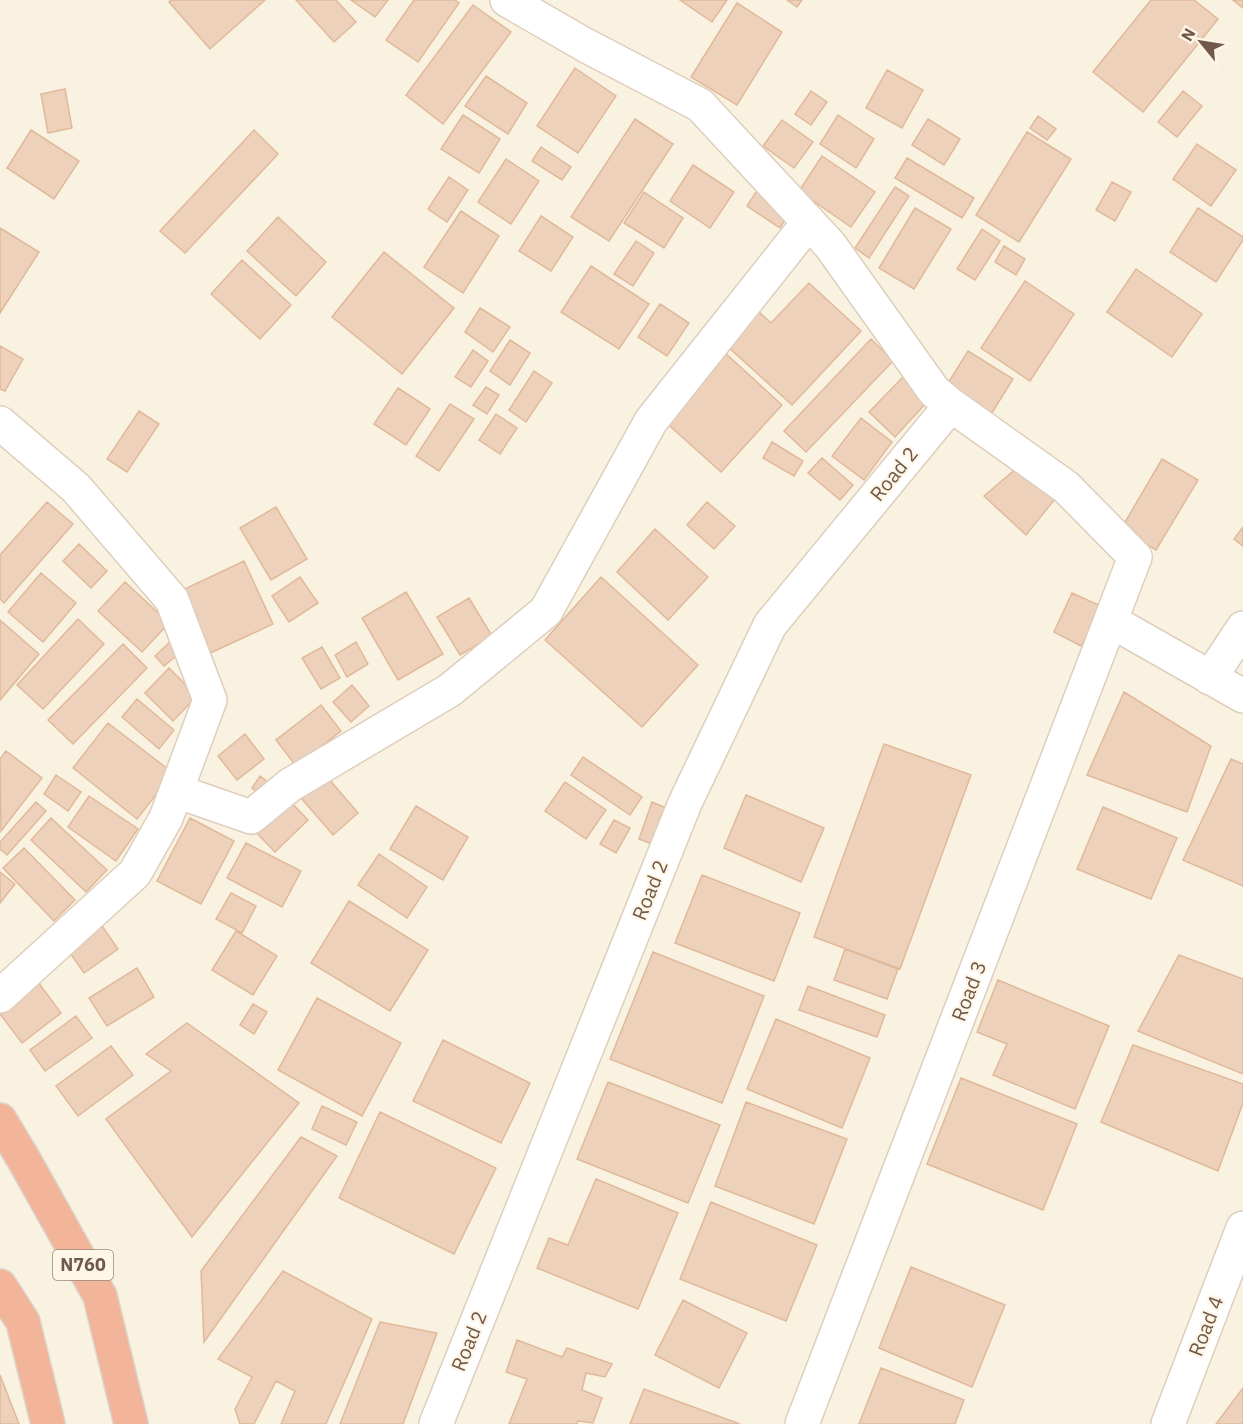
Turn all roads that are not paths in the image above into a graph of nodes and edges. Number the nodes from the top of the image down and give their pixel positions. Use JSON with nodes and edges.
{"nodes":[{"id":1,"x":507,"y":0,"type":"edge"},
{"id":2,"x":809,"y":222,"type":"junction"},
{"id":3,"x":951,"y":405,"type":"junction"},
{"id":4,"x":0,"y":423,"type":"edge"},
{"id":5,"x":1111,"y":621,"type":"junction"},
{"id":6,"x":1243,"y":628,"type":"edge"},
{"id":7,"x":1210,"y":678,"type":"junction"},
{"id":8,"x":1243,"y":696,"type":"edge"},
{"id":9,"x":176,"y":791,"type":"junction"},
{"id":10,"x":0,"y":996,"type":"edge"},
{"id":11,"x":0,"y":1120,"type":"edge"},
{"id":12,"x":1243,"y":1228,"type":"edge"},
{"id":13,"x":0,"y":1286,"type":"edge"},
{"id":14,"x":48,"y":1424,"type":"edge"},
{"id":15,"x":132,"y":1424,"type":"edge"},
{"id":16,"x":436,"y":1424,"type":"edge"},
{"id":17,"x":802,"y":1424,"type":"edge"},
{"id":18,"x":1168,"y":1424,"type":"edge"}],
"edges":[{"from":1,"to":2,"type":"street"},
{"from":2,"to":3,"type":"street"},
{"from":2,"to":9,"type":"street"},
{"from":3,"to":5,"type":"street","name":"Road 3"},
{"from":3,"to":16,"type":"street","name":"Road 2"},
{"from":4,"to":9,"type":"street"},
{"from":5,"to":7,"type":"street"},
{"from":5,"to":17,"type":"street","name":"Road 3"},
{"from":6,"to":7,"type":"street"},
{"from":7,"to":8,"type":"street"},
{"from":9,"to":10,"type":"street"},
{"from":11,"to":15,"type":"highway","number":"N760"},
{"from":12,"to":18,"type":"street","name":"Road 4"},
{"from":13,"to":14,"type":"highway"}]}
